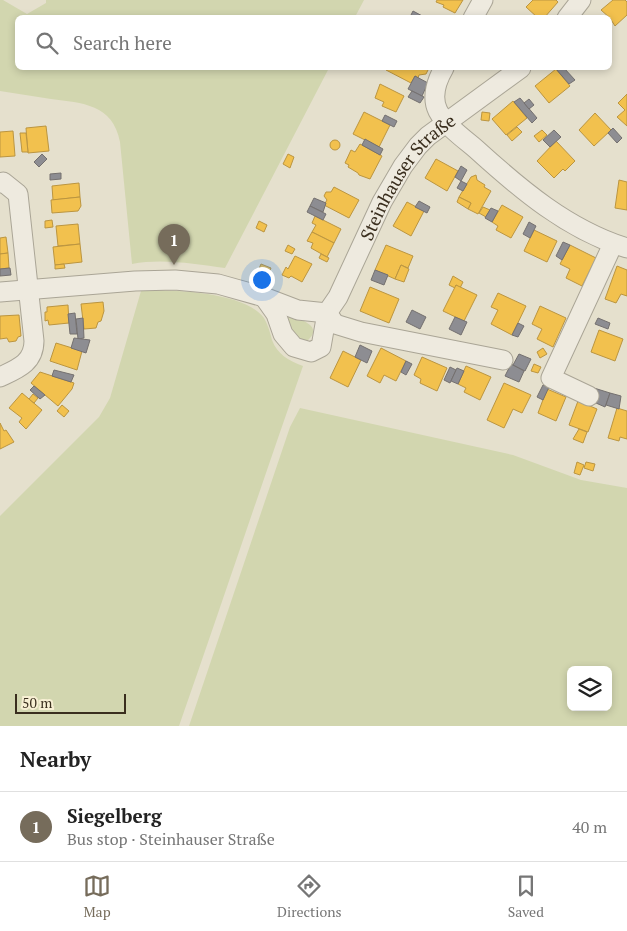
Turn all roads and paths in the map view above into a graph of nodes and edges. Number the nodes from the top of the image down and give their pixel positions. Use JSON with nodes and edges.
{"nodes":[{"id":1,"x":483,"y":0,"type":"edge"},
{"id":2,"x":581,"y":0,"type":"edge"},
{"id":3,"x":475,"y":15,"type":"edge"},
{"id":4,"x":569,"y":15,"type":"edge"},
{"id":5,"x":443,"y":70,"type":"edge"},
{"id":6,"x":518,"y":70,"type":"edge"},
{"id":7,"x":448,"y":124,"type":"junction"},
{"id":8,"x":0,"y":183,"type":"edge"},
{"id":9,"x":620,"y":246,"type":"edge"},
{"id":10,"x":29,"y":290,"type":"junction"},
{"id":11,"x":0,"y":292,"type":"edge"},
{"id":12,"x":264,"y":297,"type":"junction"},
{"id":13,"x":327,"y":313,"type":"junction"},
{"id":14,"x":503,"y":360,"type":"dead end"},
{"id":15,"x":0,"y":377,"type":"edge"},
{"id":16,"x":589,"y":396,"type":"dead end"}],
"edges":[{"from":1,"to":3,"type":"street"},
{"from":2,"to":4,"type":"street"},
{"from":5,"to":7,"type":"street"},
{"from":6,"to":7,"type":"street","name":"Steinhauser Straße"},
{"from":7,"to":9,"type":"street"},
{"from":7,"to":13,"type":"street","name":"Steinhauser Straße"},
{"from":8,"to":10,"type":"street"},
{"from":9,"to":16,"type":"street"},
{"from":10,"to":11,"type":"street"},
{"from":10,"to":12,"type":"street"},
{"from":10,"to":15,"type":"street"},
{"from":12,"to":13,"type":"street"},
{"from":12,"to":13,"type":"street","name":"Steinhauser Straße"},
{"from":13,"to":14,"type":"street"}]}
